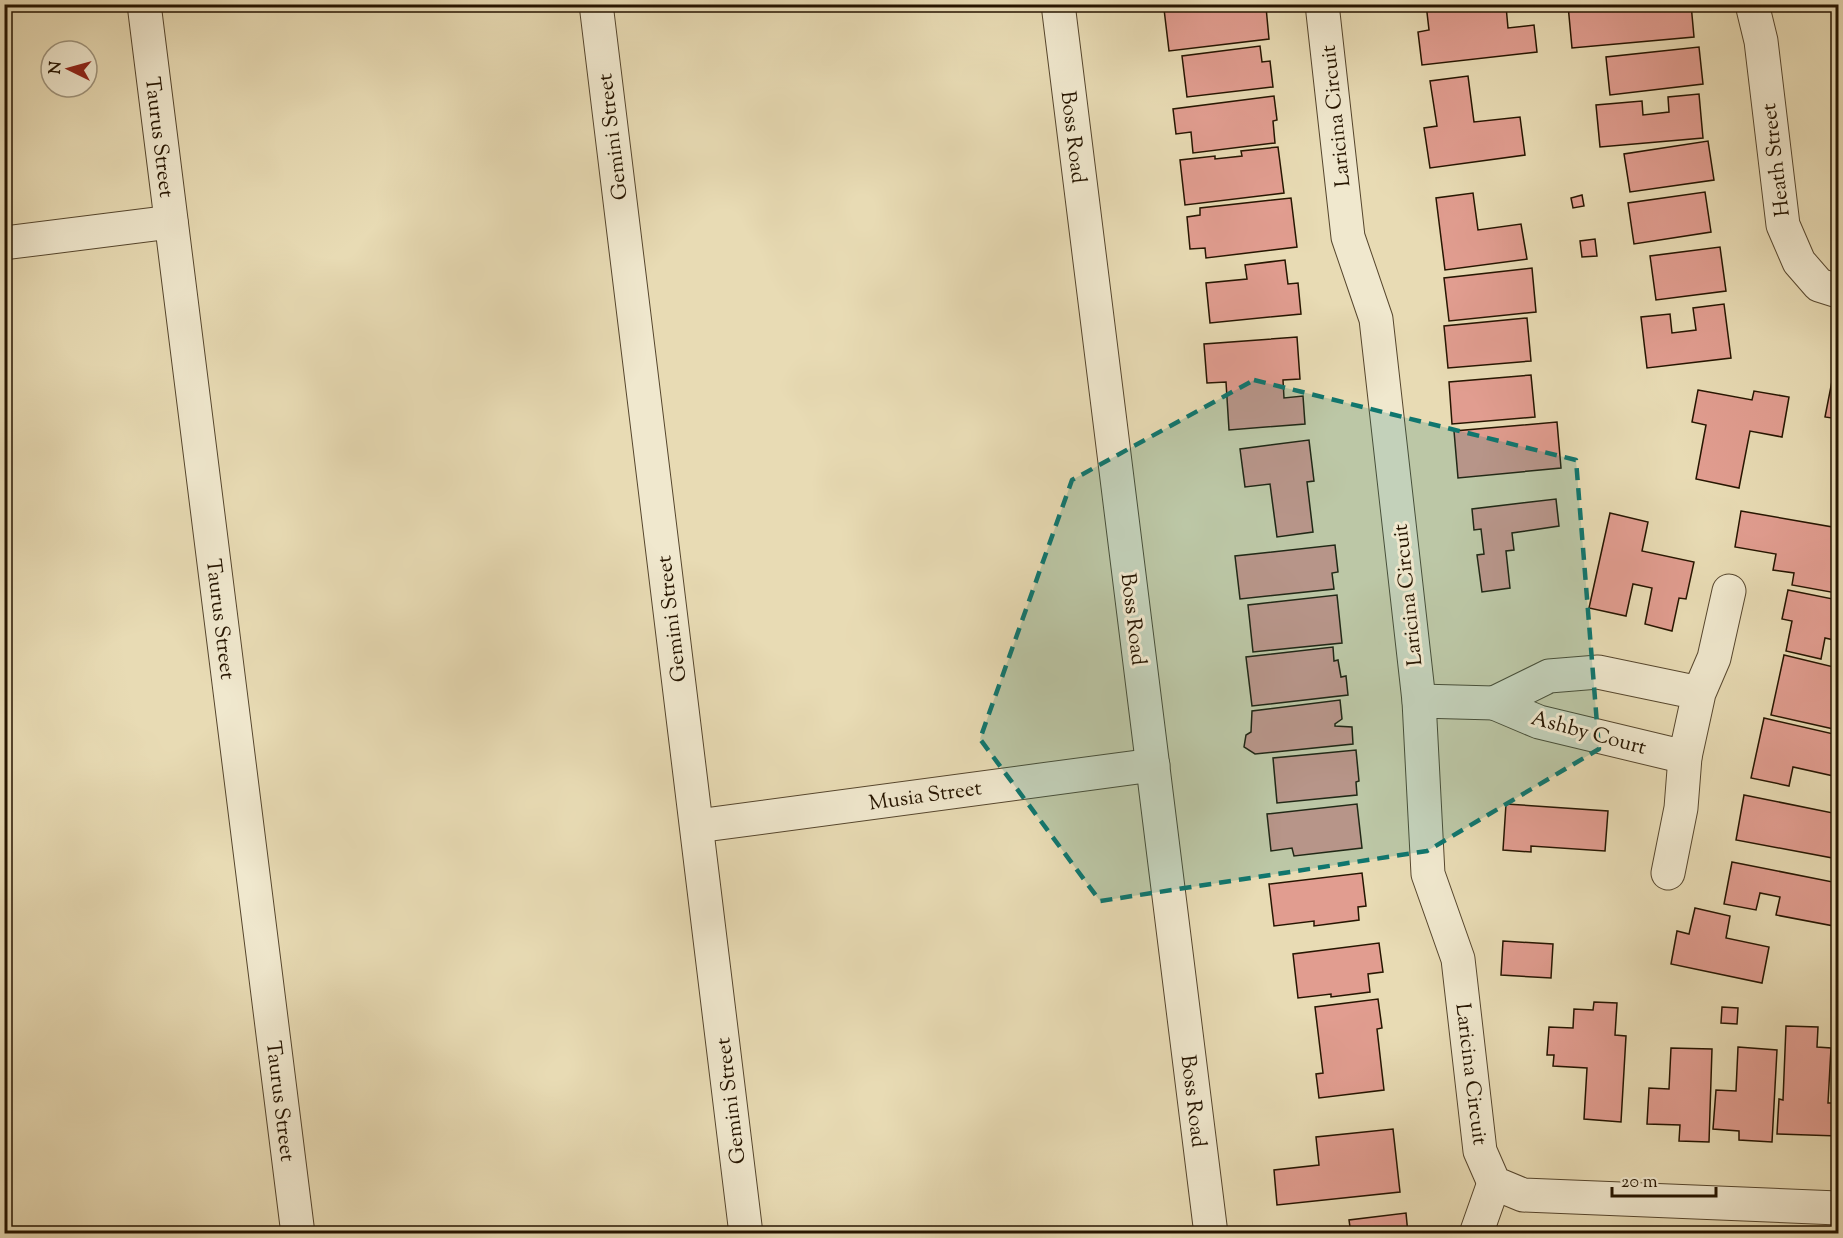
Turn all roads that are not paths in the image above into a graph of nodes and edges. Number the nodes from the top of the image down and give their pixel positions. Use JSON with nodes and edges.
{"nodes":[{"id":1,"x":144,"y":4,"type":"edge"},
{"id":2,"x":596,"y":4,"type":"edge"},
{"id":3,"x":1058,"y":4,"type":"edge"},
{"id":4,"x":1322,"y":4,"type":"edge"},
{"id":5,"x":1752,"y":4,"type":"edge"},
{"id":6,"x":171,"y":222,"type":"junction"},
{"id":7,"x":4,"y":243,"type":"edge"},
{"id":8,"x":1839,"y":291,"type":"edge"},
{"id":9,"x":1729,"y":591,"type":"dead end"},
{"id":10,"x":1700,"y":693,"type":"junction"},
{"id":11,"x":1419,"y":701,"type":"junction"},
{"id":12,"x":1494,"y":703,"type":"junction"},
{"id":13,"x":1685,"y":757,"type":"junction"},
{"id":14,"x":1153,"y":765,"type":"junction"},
{"id":15,"x":696,"y":826,"type":"junction"},
{"id":16,"x":1668,"y":873,"type":"dead end"},
{"id":17,"x":1494,"y":1183,"type":"junction"},
{"id":18,"x":1839,"y":1208,"type":"edge"},
{"id":19,"x":298,"y":1233,"type":"edge"},
{"id":20,"x":746,"y":1233,"type":"edge"},
{"id":21,"x":1211,"y":1233,"type":"edge"},
{"id":22,"x":1476,"y":1233,"type":"edge"}],
"edges":[{"from":1,"to":6,"type":"street","name":"Taurus Street"},
{"from":2,"to":15,"type":"street","name":"Gemini Street"},
{"from":3,"to":14,"type":"street","name":"Boss Road"},
{"from":4,"to":11,"type":"street","name":"Laricina Circuit"},
{"from":5,"to":8,"type":"street","name":"Heath Street"},
{"from":6,"to":7,"type":"street"},
{"from":6,"to":19,"type":"street","name":"Taurus Street"},
{"from":9,"to":10,"type":"street"},
{"from":10,"to":12,"type":"street","name":"Ashby Court"},
{"from":10,"to":13,"type":"street"},
{"from":11,"to":12,"type":"street","name":"Ashby Court"},
{"from":11,"to":17,"type":"street","name":"Laricina Circuit"},
{"from":12,"to":13,"type":"street","name":"Ashby Court"},
{"from":13,"to":16,"type":"street"},
{"from":14,"to":15,"type":"street","name":"Musia Street"},
{"from":14,"to":21,"type":"street","name":"Boss Road"},
{"from":15,"to":20,"type":"street","name":"Gemini Street"},
{"from":17,"to":18,"type":"street"},
{"from":17,"to":22,"type":"street"}]}
